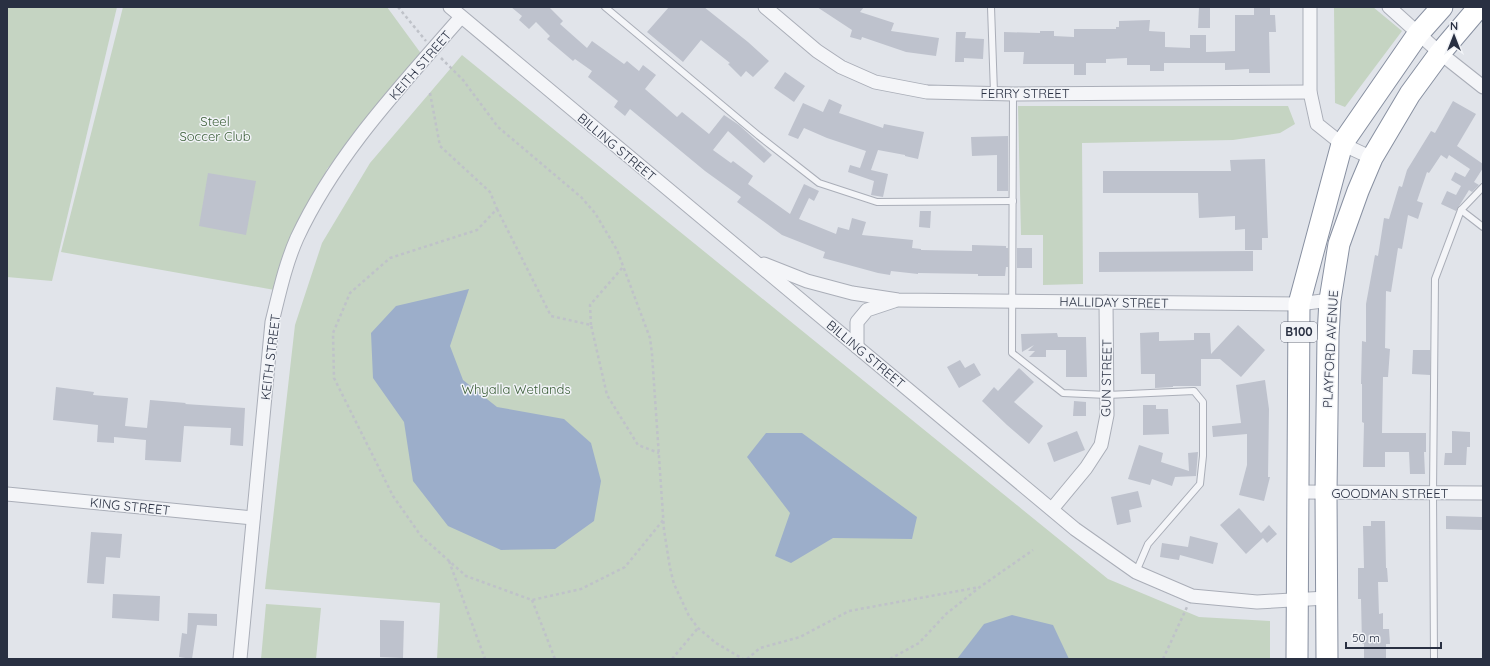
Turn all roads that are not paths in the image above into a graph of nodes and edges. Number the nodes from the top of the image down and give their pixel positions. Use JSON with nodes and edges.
{"nodes":[{"id":1,"x":450,"y":7,"type":"edge"},
{"id":2,"x":605,"y":7,"type":"edge"},
{"id":3,"x":765,"y":7,"type":"edge"},
{"id":4,"x":991,"y":7,"type":"edge"},
{"id":5,"x":1310,"y":7,"type":"edge"},
{"id":6,"x":1389,"y":7,"type":"edge"},
{"id":7,"x":1442,"y":7,"type":"edge"},
{"id":8,"x":1479,"y":7,"type":"edge"},
{"id":9,"x":462,"y":17,"type":"junction"},
{"id":10,"x":1418,"y":34,"type":"junction"},
{"id":11,"x":1440,"y":53,"type":"junction"},
{"id":12,"x":1483,"y":87,"type":"edge"},
{"id":13,"x":1310,"y":92,"type":"junction"},
{"id":14,"x":994,"y":93,"type":"junction"},
{"id":15,"x":1013,"y":94,"type":"junction"},
{"id":16,"x":1342,"y":144,"type":"junction"},
{"id":17,"x":1372,"y":158,"type":"junction"},
{"id":18,"x":1483,"y":187,"type":"edge"},
{"id":19,"x":1013,"y":201,"type":"junction"},
{"id":20,"x":1461,"y":210,"type":"junction"},
{"id":21,"x":1483,"y":227,"type":"edge"},
{"id":22,"x":751,"y":258,"type":"junction"},
{"id":23,"x":898,"y":300,"type":"junction"},
{"id":24,"x":1330,"y":300,"type":"junction"},
{"id":25,"x":1012,"y":301,"type":"junction"},
{"id":26,"x":1106,"y":302,"type":"junction"},
{"id":27,"x":1299,"y":304,"type":"junction"},
{"id":28,"x":857,"y":347,"type":"junction"},
{"id":29,"x":1107,"y":395,"type":"junction"},
{"id":30,"x":1298,"y":492,"type":"junction"},
{"id":31,"x":1326,"y":493,"type":"junction"},
{"id":32,"x":1433,"y":493,"type":"junction"},
{"id":33,"x":1483,"y":493,"type":"edge"},
{"id":34,"x":7,"y":494,"type":"edge"},
{"id":35,"x":1052,"y":509,"type":"junction"},
{"id":36,"x":253,"y":518,"type":"junction"},
{"id":37,"x":1136,"y":572,"type":"junction"},
{"id":38,"x":1326,"y":598,"type":"junction"},
{"id":39,"x":1297,"y":600,"type":"junction"},
{"id":40,"x":240,"y":659,"type":"edge"},
{"id":41,"x":1298,"y":659,"type":"edge"},
{"id":42,"x":1327,"y":659,"type":"edge"},
{"id":43,"x":1434,"y":659,"type":"edge"}],
"edges":[{"from":1,"to":9,"type":"street","name":"BILLING STREET"},
{"from":2,"to":19,"type":"lane"},
{"from":3,"to":14,"type":"street","name":"FERRY STREET"},
{"from":4,"to":14,"type":"lane"},
{"from":5,"to":13,"type":"street"},
{"from":6,"to":10,"type":"street"},
{"from":7,"to":10,"type":"highway","number":"B100"},
{"from":8,"to":11,"type":"highway","name":"PLAYFORD AVENUE","number":"B100"},
{"from":9,"to":22,"type":"street","name":"BILLING STREET"},
{"from":9,"to":36,"type":"street","name":"KEITH STREET"},
{"from":10,"to":11,"type":"street"},
{"from":10,"to":16,"type":"highway","number":"B100"},
{"from":11,"to":12,"type":"street"},
{"from":11,"to":17,"type":"highway","name":"PLAYFORD AVENUE","number":"B100"},
{"from":13,"to":15,"type":"street","name":"FERRY STREET"},
{"from":13,"to":16,"type":"street"},
{"from":14,"to":15,"type":"street","name":"FERRY STREET"},
{"from":15,"to":19,"type":"lane"},
{"from":16,"to":17,"type":"street"},
{"from":16,"to":27,"type":"highway","number":"B100"},
{"from":17,"to":24,"type":"highway","name":"PLAYFORD AVENUE","number":"B100"},
{"from":18,"to":20,"type":"lane"},
{"from":19,"to":25,"type":"lane"},
{"from":20,"to":21,"type":"lane"},
{"from":20,"to":32,"type":"lane"},
{"from":22,"to":23,"type":"street","name":"HALLIDAY STREET"},
{"from":22,"to":28,"type":"street","name":"BILLING STREET"},
{"from":23,"to":25,"type":"street","name":"HALLIDAY STREET"},
{"from":23,"to":28,"type":"street","name":"HALLIDAY STREET"},
{"from":24,"to":27,"type":"street","name":"HALLIDAY STREET"},
{"from":24,"to":31,"type":"highway","name":"PLAYFORD AVENUE","number":"B100"},
{"from":25,"to":26,"type":"street","name":"HALLIDAY STREET"},
{"from":25,"to":29,"type":"lane"},
{"from":26,"to":27,"type":"street","name":"HALLIDAY STREET"},
{"from":26,"to":29,"type":"street","name":"GUN STREET"},
{"from":27,"to":30,"type":"highway","number":"B100"},
{"from":28,"to":35,"type":"street","name":"BILLING STREET"},
{"from":29,"to":35,"type":"street","name":"GUN STREET"},
{"from":29,"to":37,"type":"lane"},
{"from":30,"to":31,"type":"street","name":"GOODMAN STREET"},
{"from":30,"to":39,"type":"highway","number":"B100"},
{"from":31,"to":32,"type":"street","name":"GOODMAN STREET"},
{"from":31,"to":38,"type":"highway","name":"PLAYFORD AVENUE","number":"B100"},
{"from":32,"to":33,"type":"street","name":"GOODMAN STREET"},
{"from":32,"to":43,"type":"lane"},
{"from":34,"to":36,"type":"street","name":"KING STREET"},
{"from":35,"to":37,"type":"street","name":"BILLING STREET"},
{"from":36,"to":40,"type":"street","name":"KEITH STREET"},
{"from":37,"to":39,"type":"street","name":"BILLING STREET"},
{"from":38,"to":39,"type":"street","name":"BILLING STREET"},
{"from":38,"to":42,"type":"highway","name":"PLAYFORD AVENUE","number":"B100"},
{"from":39,"to":41,"type":"highway","number":"B100"}]}
